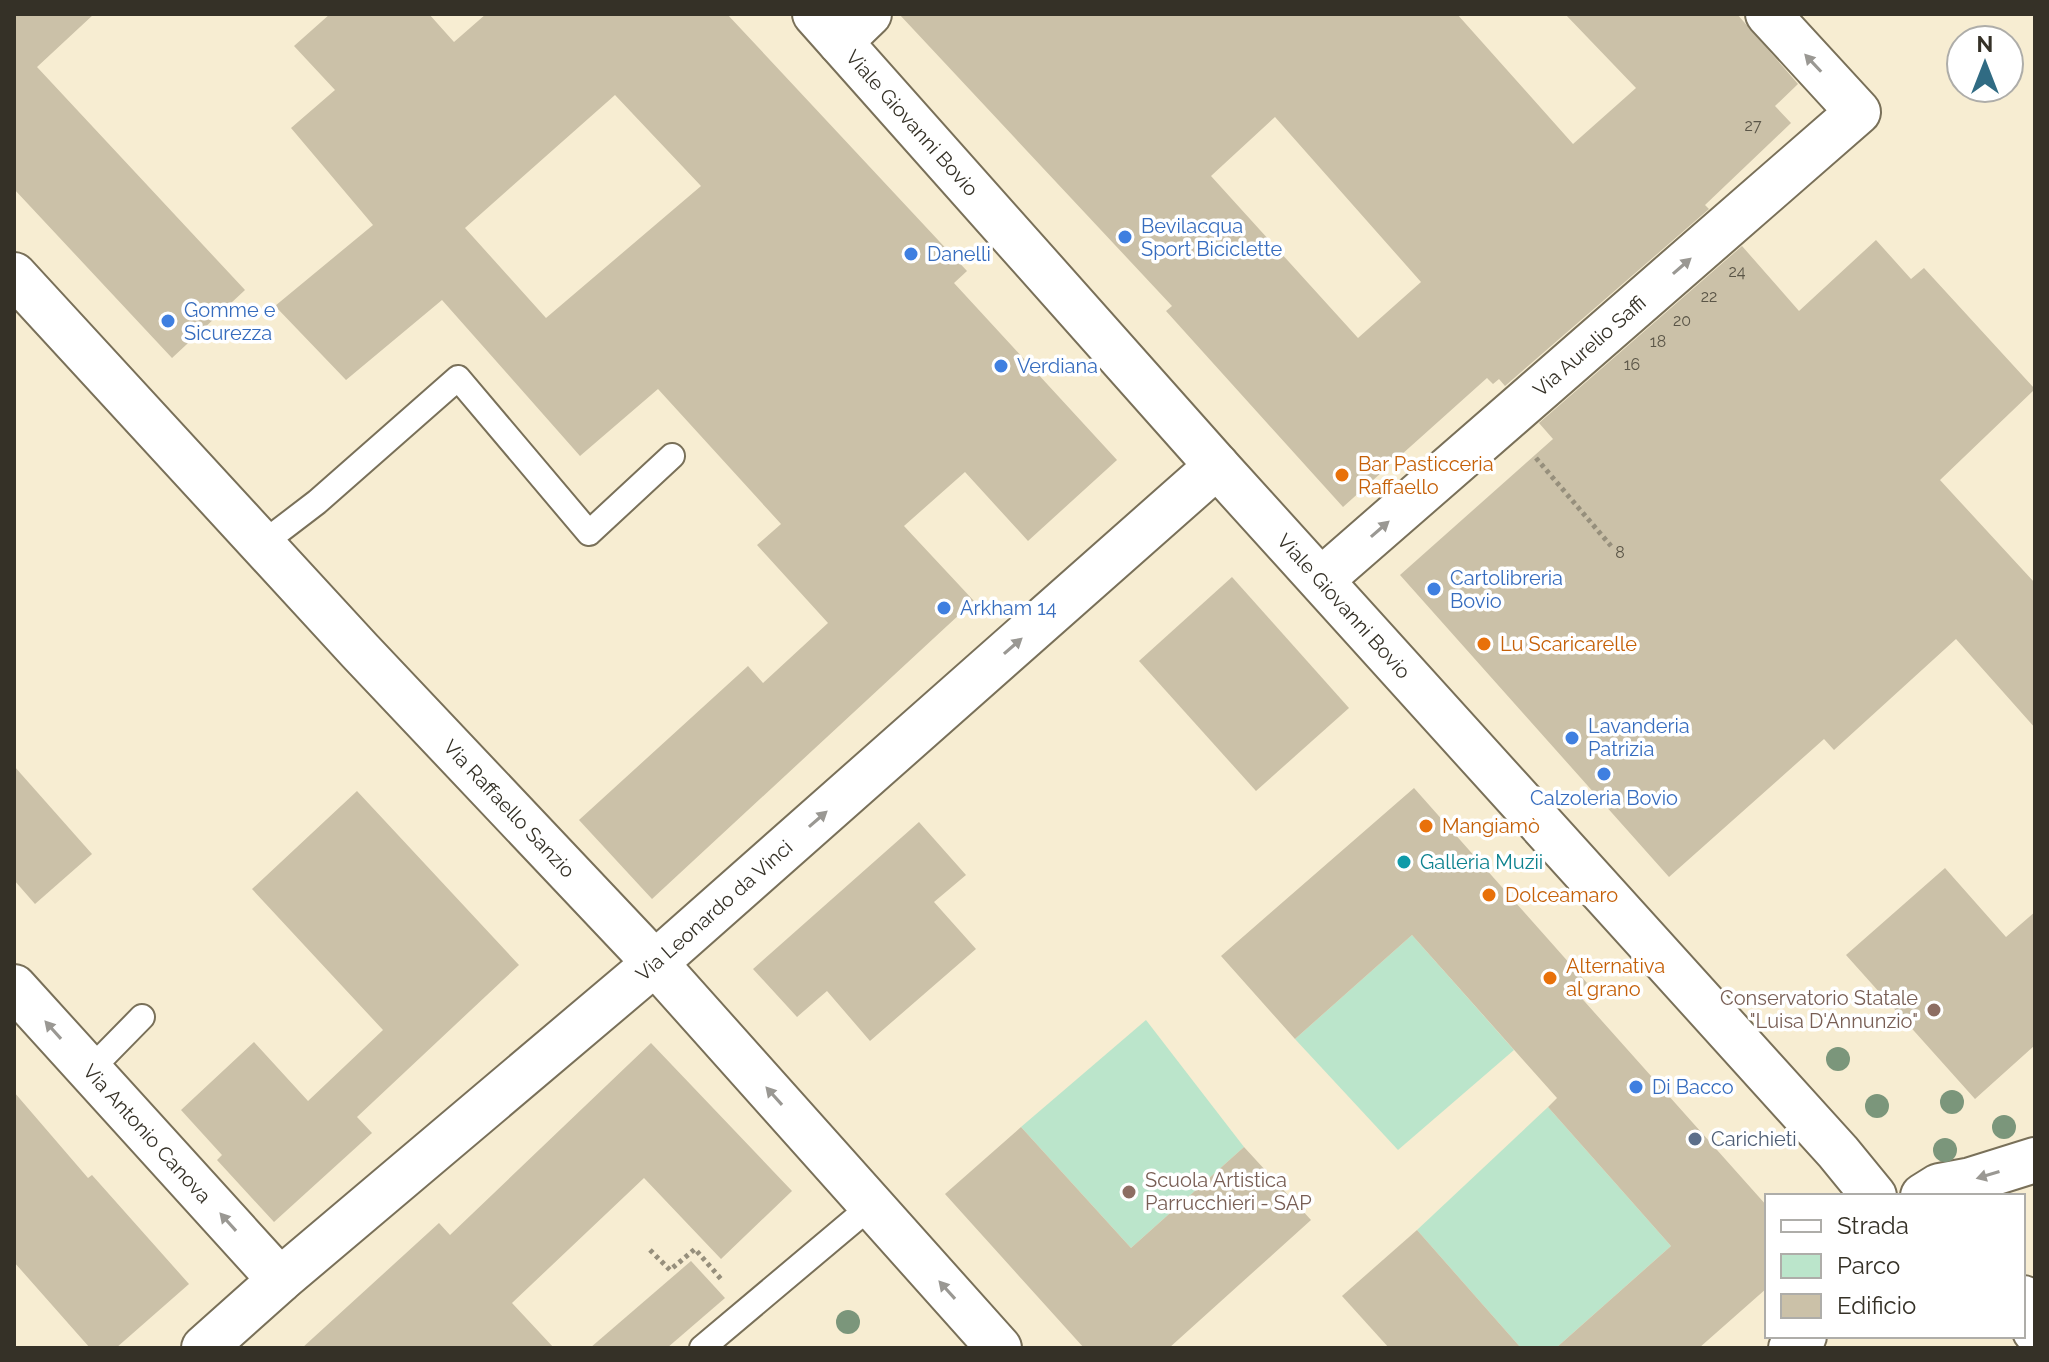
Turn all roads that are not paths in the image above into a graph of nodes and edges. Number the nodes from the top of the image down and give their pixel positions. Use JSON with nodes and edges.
{"nodes":[{"id":1,"x":1768,"y":14,"type":"edge"},
{"id":2,"x":841,"y":23,"type":"edge"},
{"id":3,"x":14,"y":275,"type":"edge"},
{"id":4,"x":672,"y":456,"type":"dead end"},
{"id":5,"x":1217,"y":466,"type":"junction"},
{"id":6,"x":262,"y":544,"type":"junction"},
{"id":7,"x":1321,"y":580,"type":"junction"},
{"id":8,"x":655,"y":963,"type":"junction"},
{"id":9,"x":14,"y":987,"type":"edge"},
{"id":10,"x":142,"y":1017,"type":"dead end"},
{"id":11,"x":90,"y":1070,"type":"junction"},
{"id":12,"x":1838,"y":1152,"type":"junction"},
{"id":13,"x":2035,"y":1162,"type":"edge"},
{"id":14,"x":1931,"y":1191,"type":"edge"},
{"id":15,"x":1872,"y":1194,"type":"edge"},
{"id":16,"x":2023,"y":1194,"type":"edge"},
{"id":17,"x":872,"y":1205,"type":"junction"},
{"id":18,"x":280,"y":1280,"type":"junction"},
{"id":19,"x":2025,"y":1304,"type":"edge"},
{"id":20,"x":2035,"y":1331,"type":"edge"},
{"id":21,"x":204,"y":1348,"type":"edge"},
{"id":22,"x":702,"y":1348,"type":"edge"},
{"id":23,"x":999,"y":1348,"type":"edge"}],
"edges":[{"from":7,"to":1,"type":"street","name":"Via Aurelio Saffi","one_way":true},
{"from":2,"to":5,"type":"street","name":"Viale Giovanni Bovio"},
{"from":3,"to":6,"type":"street","name":"Via Raffaello Sanzio"},
{"from":4,"to":6,"type":"lane"},
{"from":5,"to":7,"type":"street","name":"Viale Giovanni Bovio"},
{"from":8,"to":5,"type":"street","name":"Via Leonardo da Vinci","one_way":true},
{"from":6,"to":8,"type":"street","name":"Via Raffaello Sanzio"},
{"from":7,"to":12,"type":"street","name":"Viale Giovanni Bovio"},
{"from":17,"to":8,"type":"street","name":"Via Raffaello Sanzio","one_way":true},
{"from":8,"to":18,"type":"street","name":"Via Leonardo da Vinci"},
{"from":11,"to":9,"type":"street","name":"Via Antonio Canova","one_way":true},
{"from":10,"to":11,"type":"lane"},
{"from":18,"to":11,"type":"street","name":"Via Antonio Canova","one_way":true},
{"from":12,"to":14,"type":"street"},
{"from":12,"to":15,"type":"street","name":"Viale Giovanni Bovio"},
{"from":13,"to":14,"type":"street","one_way":true},
{"from":13,"to":16,"type":"street"},
{"from":17,"to":22,"type":"lane"},
{"from":23,"to":17,"type":"street","name":"Via Raffaello Sanzio","one_way":true},
{"from":18,"to":21,"type":"street","name":"Via Leonardo da Vinci"},
{"from":19,"to":20,"type":"street"}]}
